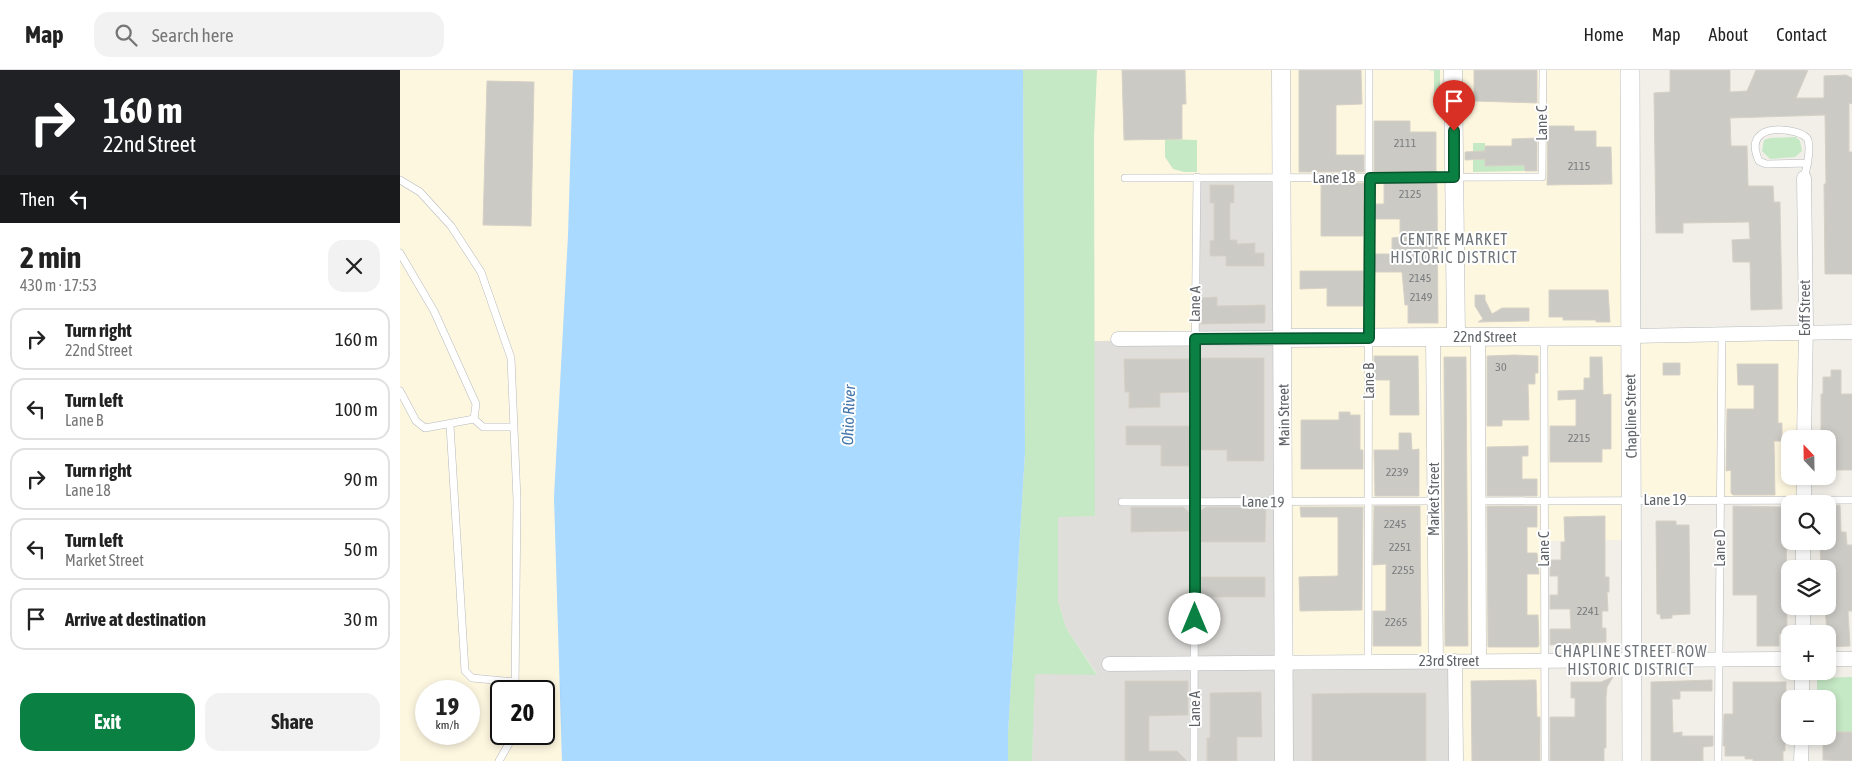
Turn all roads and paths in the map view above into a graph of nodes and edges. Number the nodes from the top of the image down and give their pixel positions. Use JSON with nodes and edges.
{"nodes":[{"id":1,"x":1281,"y":70,"type":"edge"},
{"id":2,"x":1369,"y":70,"type":"edge"},
{"id":3,"x":1453,"y":70,"type":"edge"},
{"id":4,"x":1543,"y":70,"type":"edge"},
{"id":5,"x":1630,"y":70,"type":"edge"},
{"id":6,"x":1808,"y":163,"type":"junction"},
{"id":7,"x":1454,"y":177,"type":"junction"},
{"id":8,"x":1542,"y":177,"type":"joint"},
{"id":9,"x":1125,"y":178,"type":"dead end"},
{"id":10,"x":1197,"y":178,"type":"junction"},
{"id":11,"x":1282,"y":178,"type":"junction"},
{"id":12,"x":1370,"y":178,"type":"junction"},
{"id":13,"x":1804,"y":178,"type":"joint"},
{"id":14,"x":400,"y":180,"type":"edge"},
{"id":15,"x":400,"y":252,"type":"edge"},
{"id":16,"x":1852,"y":332,"type":"edge"},
{"id":17,"x":1806,"y":333,"type":"junction"},
{"id":18,"x":1722,"y":334,"type":"junction"},
{"id":19,"x":1631,"y":336,"type":"junction"},
{"id":20,"x":1433,"y":337,"type":"junction"},
{"id":21,"x":1456,"y":337,"type":"junction"},
{"id":22,"x":1478,"y":337,"type":"junction"},
{"id":23,"x":1544,"y":337,"type":"junction"},
{"id":24,"x":1283,"y":338,"type":"junction"},
{"id":25,"x":1369,"y":338,"type":"junction"},
{"id":26,"x":1118,"y":339,"type":"dead end"},
{"id":27,"x":1195,"y":339,"type":"junction"},
{"id":28,"x":400,"y":390,"type":"edge"},
{"id":29,"x":474,"y":420,"type":"junction"},
{"id":30,"x":450,"y":425,"type":"junction"},
{"id":31,"x":514,"y":427,"type":"junction"},
{"id":32,"x":1804,"y":430,"type":"edge"},
{"id":33,"x":1544,"y":500,"type":"junction"},
{"id":34,"x":1632,"y":500,"type":"junction"},
{"id":35,"x":1720,"y":500,"type":"junction"},
{"id":36,"x":1852,"y":500,"type":"edge"},
{"id":37,"x":1194,"y":501,"type":"junction"},
{"id":38,"x":1434,"y":501,"type":"junction"},
{"id":39,"x":1478,"y":501,"type":"junction"},
{"id":40,"x":1781,"y":501,"type":"edge"},
{"id":41,"x":1836,"y":501,"type":"edge"},
{"id":42,"x":1122,"y":502,"type":"dead end"},
{"id":43,"x":1284,"y":502,"type":"junction"},
{"id":44,"x":1369,"y":502,"type":"junction"},
{"id":45,"x":1781,"y":659,"type":"edge"},
{"id":46,"x":1836,"y":659,"type":"edge"},
{"id":47,"x":1852,"y":659,"type":"edge"},
{"id":48,"x":1632,"y":660,"type":"junction"},
{"id":49,"x":1719,"y":660,"type":"junction"},
{"id":50,"x":1455,"y":661,"type":"junction"},
{"id":51,"x":1479,"y":661,"type":"junction"},
{"id":52,"x":1544,"y":661,"type":"junction"},
{"id":53,"x":1284,"y":662,"type":"junction"},
{"id":54,"x":1368,"y":662,"type":"junction"},
{"id":55,"x":1436,"y":662,"type":"junction"},
{"id":56,"x":1195,"y":663,"type":"junction"},
{"id":57,"x":1109,"y":664,"type":"dead end"},
{"id":58,"x":494,"y":680,"type":"edge"},
{"id":59,"x":515,"y":680,"type":"edge"},
{"id":60,"x":508,"y":745,"type":"edge"},
{"id":61,"x":1802,"y":745,"type":"edge"},
{"id":62,"x":499,"y":761,"type":"edge"},
{"id":63,"x":1194,"y":761,"type":"edge"},
{"id":64,"x":1284,"y":761,"type":"edge"},
{"id":65,"x":1456,"y":761,"type":"edge"},
{"id":66,"x":1545,"y":761,"type":"edge"},
{"id":67,"x":1632,"y":761,"type":"edge"},
{"id":68,"x":1718,"y":761,"type":"edge"},
{"id":69,"x":1801,"y":761,"type":"edge"}],
"edges":[{"from":1,"to":11,"type":"street","name":"Main Street"},
{"from":2,"to":12,"type":"lane","name":"Lane B"},
{"from":3,"to":7,"type":"street"},
{"from":4,"to":8,"type":"lane","name":"Lane C"},
{"from":5,"to":19,"type":"main road","name":"Chapline Street"},
{"from":6,"to":6,"type":"lane"},
{"from":6,"to":13,"type":"lane"},
{"from":7,"to":8,"type":"lane","name":"Lane 18"},
{"from":7,"to":12,"type":"lane","name":"Lane 18"},
{"from":7,"to":21,"type":"street"},
{"from":9,"to":10,"type":"lane","name":"Lane 18"},
{"from":10,"to":11,"type":"lane","name":"Lane 18"},
{"from":10,"to":27,"type":"lane","name":"Lane A"},
{"from":11,"to":12,"type":"lane","name":"Lane 18"},
{"from":11,"to":24,"type":"street","name":"Main Street"},
{"from":12,"to":25,"type":"lane","name":"Lane B"},
{"from":13,"to":17,"type":"street","name":"Eoff Street"},
{"from":14,"to":31,"type":"lane"},
{"from":15,"to":29,"type":"lane"},
{"from":16,"to":17,"type":"street","name":"22nd Street"},
{"from":17,"to":18,"type":"street","name":"22nd Street"},
{"from":17,"to":32,"type":"street","name":"Eoff Street"},
{"from":18,"to":19,"type":"street","name":"22nd Street"},
{"from":18,"to":35,"type":"lane","name":"Lane D"},
{"from":19,"to":23,"type":"street","name":"22nd Street"},
{"from":19,"to":34,"type":"main road","name":"Chapline Street"},
{"from":20,"to":21,"type":"street","name":"22nd Street"},
{"from":20,"to":25,"type":"street","name":"22nd Street"},
{"from":20,"to":38,"type":"street","name":"Market Street"},
{"from":21,"to":22,"type":"street","name":"22nd Street"},
{"from":22,"to":23,"type":"street","name":"22nd Street"},
{"from":22,"to":39,"type":"street"},
{"from":23,"to":33,"type":"lane","name":"Lane C"},
{"from":24,"to":25,"type":"street","name":"22nd Street"},
{"from":24,"to":27,"type":"street","name":"22nd Street"},
{"from":24,"to":43,"type":"street","name":"Main Street"},
{"from":25,"to":44,"type":"lane","name":"Lane B"},
{"from":26,"to":27,"type":"street","name":"22nd Street"},
{"from":27,"to":37,"type":"lane","name":"Lane A"},
{"from":28,"to":30,"type":"lane"},
{"from":29,"to":30,"type":"lane"},
{"from":29,"to":31,"type":"lane"},
{"from":30,"to":58,"type":"lane"},
{"from":31,"to":59,"type":"lane"},
{"from":33,"to":34,"type":"lane","name":"Lane 19"},
{"from":33,"to":39,"type":"lane","name":"Lane 19"},
{"from":33,"to":52,"type":"lane","name":"Lane C"},
{"from":34,"to":35,"type":"lane","name":"Lane 19"},
{"from":34,"to":48,"type":"main road","name":"Chapline Street"},
{"from":35,"to":40,"type":"lane","name":"Lane 19"},
{"from":35,"to":49,"type":"lane","name":"Lane D"},
{"from":36,"to":41,"type":"lane","name":"Lane 19"},
{"from":37,"to":42,"type":"lane","name":"Lane 19"},
{"from":37,"to":43,"type":"lane","name":"Lane 19"},
{"from":37,"to":56,"type":"lane","name":"Lane A"},
{"from":38,"to":44,"type":"lane","name":"Lane 19"},
{"from":38,"to":55,"type":"street","name":"Market Street"},
{"from":39,"to":51,"type":"street"},
{"from":43,"to":44,"type":"lane","name":"Lane 19"},
{"from":43,"to":53,"type":"street","name":"Main Street"},
{"from":44,"to":54,"type":"lane","name":"Lane B"},
{"from":45,"to":49,"type":"street","name":"23rd Street"},
{"from":46,"to":47,"type":"street"},
{"from":48,"to":49,"type":"street","name":"23rd Street"},
{"from":48,"to":52,"type":"street","name":"23rd Street"},
{"from":48,"to":67,"type":"main road","name":"Chapline Street"},
{"from":49,"to":68,"type":"lane","name":"Lane D"},
{"from":50,"to":51,"type":"street","name":"23rd Street"},
{"from":50,"to":55,"type":"street","name":"23rd Street"},
{"from":50,"to":65,"type":"street"},
{"from":51,"to":52,"type":"street","name":"23rd Street"},
{"from":52,"to":66,"type":"lane","name":"Lane C"},
{"from":53,"to":54,"type":"street","name":"23rd Street"},
{"from":53,"to":56,"type":"street","name":"23rd Street"},
{"from":53,"to":64,"type":"street","name":"Main Street"},
{"from":54,"to":55,"type":"street","name":"23rd Street"},
{"from":56,"to":57,"type":"street","name":"23rd Street"},
{"from":56,"to":63,"type":"lane","name":"Lane A"},
{"from":60,"to":62,"type":"lane"},
{"from":61,"to":69,"type":"street"}]}
